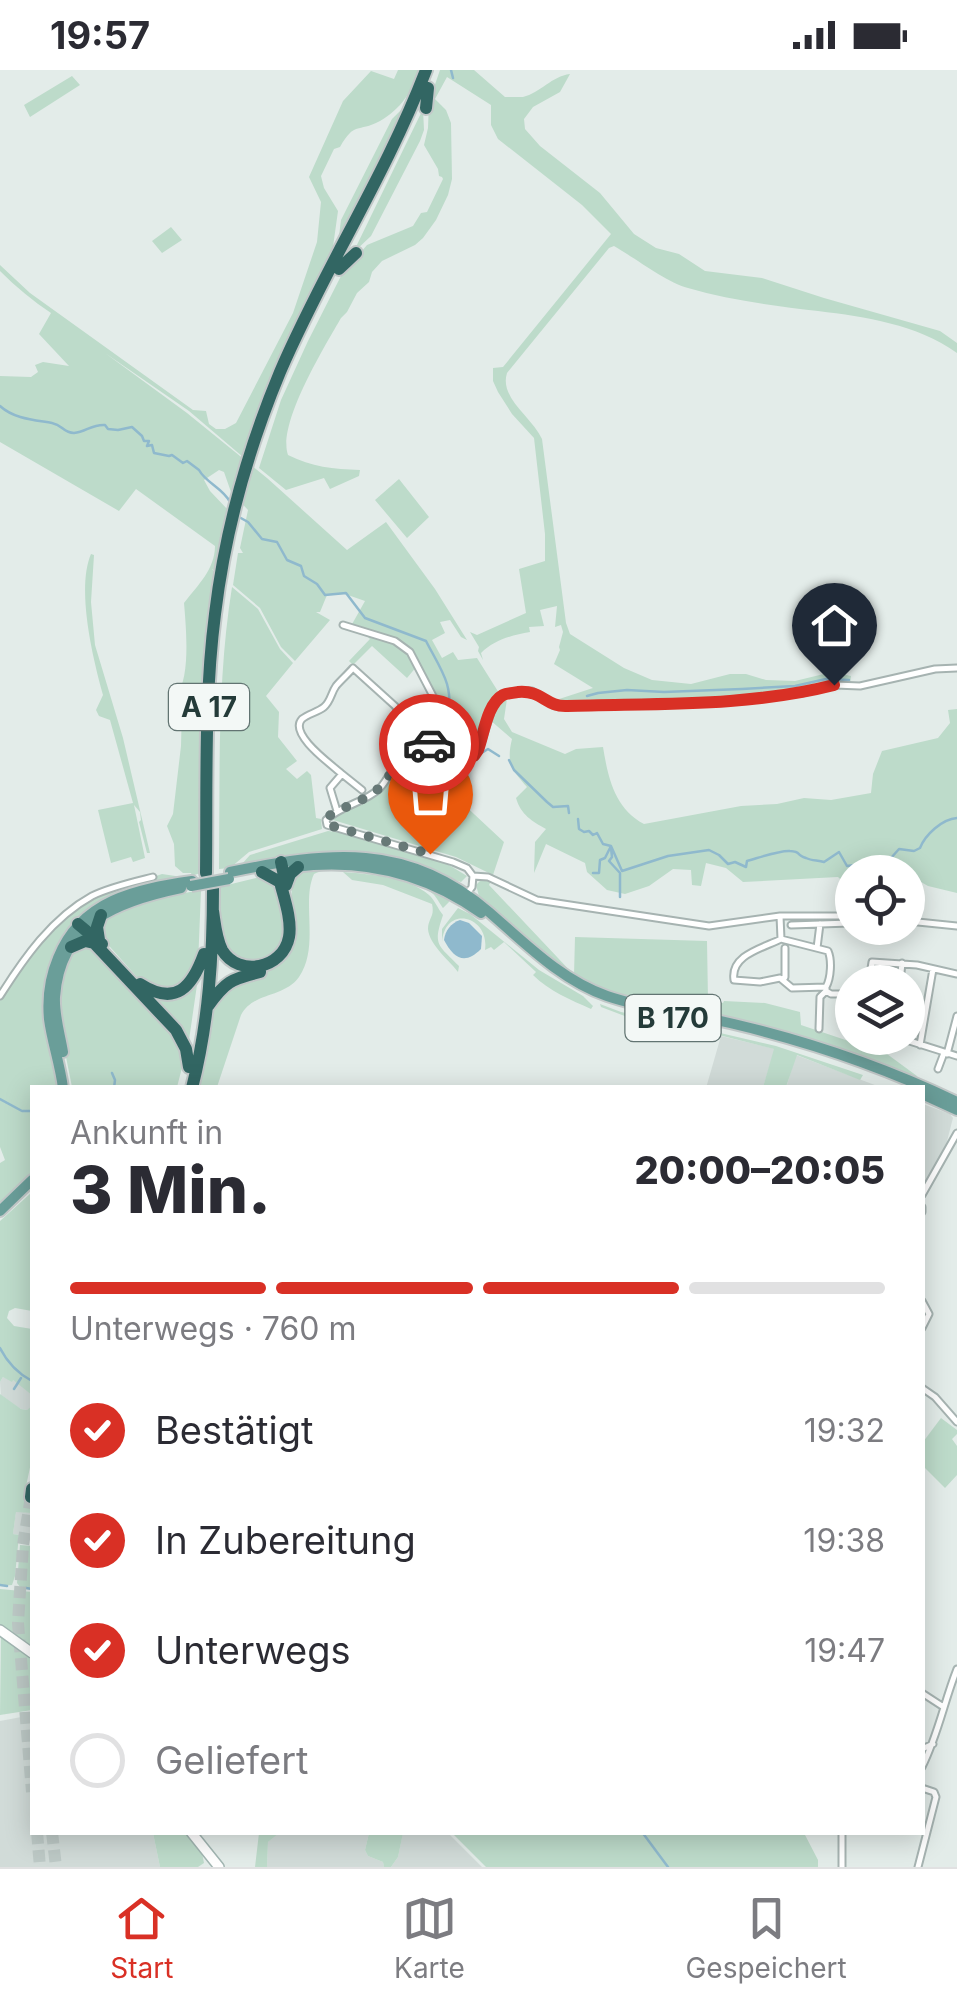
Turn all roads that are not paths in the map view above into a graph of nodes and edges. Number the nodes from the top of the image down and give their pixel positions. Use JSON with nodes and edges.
{"nodes":[{"id":1,"x":426,"y":70,"type":"edge"},
{"id":2,"x":435,"y":70,"type":"edge"},
{"id":3,"x":423,"y":90,"type":"junction"},
{"id":4,"x":403,"y":105,"type":"dead end"},
{"id":5,"x":426,"y":108,"type":"dead end"},
{"id":6,"x":336,"y":242,"type":"dead end"},
{"id":7,"x":356,"y":253,"type":"dead end"},
{"id":8,"x":337,"y":265,"type":"junction"},
{"id":9,"x":343,"y":626,"type":"dead end"},
{"id":10,"x":957,"y":668,"type":"edge"},
{"id":11,"x":427,"y":744,"type":"junction"},
{"id":12,"x":342,"y":774,"type":"junction"},
{"id":13,"x":362,"y":790,"type":"dead end"},
{"id":14,"x":338,"y":811,"type":"junction"},
{"id":15,"x":284,"y":871,"type":"junction"},
{"id":16,"x":210,"y":872,"type":"dead end"},
{"id":17,"x":262,"y":872,"type":"joint"},
{"id":18,"x":230,"y":876,"type":"junction"},
{"id":19,"x":153,"y":877,"type":"dead end"},
{"id":20,"x":191,"y":883,"type":"junction"},
{"id":21,"x":468,"y":888,"type":"junction"},
{"id":22,"x":213,"y":911,"type":"junction"},
{"id":23,"x":100,"y":915,"type":"junction"},
{"id":24,"x":780,"y":916,"type":"junction"},
{"id":25,"x":835,"y":919,"type":"edge"},
{"id":26,"x":835,"y":922,"type":"edge"},
{"id":27,"x":925,"y":923,"type":"edge"},
{"id":28,"x":791,"y":924,"type":"dead end"},
{"id":29,"x":820,"y":924,"type":"junction"},
{"id":30,"x":957,"y":926,"type":"edge"},
{"id":31,"x":82,"y":927,"type":"junction"},
{"id":32,"x":781,"y":939,"type":"junction"},
{"id":33,"x":96,"y":942,"type":"junction"},
{"id":34,"x":71,"y":947,"type":"junction"},
{"id":35,"x":784,"y":948,"type":"dead end"},
{"id":36,"x":817,"y":948,"type":"junction"},
{"id":37,"x":204,"y":954,"type":"junction"},
{"id":38,"x":902,"y":963,"type":"joint"},
{"id":39,"x":872,"y":965,"type":"edge"},
{"id":40,"x":933,"y":968,"type":"junction"},
{"id":41,"x":957,"y":974,"type":"edge"},
{"id":42,"x":783,"y":980,"type":"junction"},
{"id":43,"x":826,"y":989,"type":"junction"},
{"id":44,"x":835,"y":994,"type":"edge"},
{"id":45,"x":0,"y":996,"type":"edge"},
{"id":46,"x":207,"y":1008,"type":"junction"},
{"id":47,"x":925,"y":1015,"type":"edge"},
{"id":48,"x":957,"y":1016,"type":"edge"},
{"id":49,"x":819,"y":1029,"type":"dead end"},
{"id":50,"x":925,"y":1047,"type":"edge"},
{"id":51,"x":946,"y":1053,"type":"junction"},
{"id":52,"x":957,"y":1056,"type":"edge"},
{"id":53,"x":938,"y":1069,"type":"dead end"},
{"id":54,"x":189,"y":1079,"type":"edge"},
{"id":55,"x":65,"y":1082,"type":"edge"},
{"id":56,"x":898,"y":1085,"type":"edge"},
{"id":57,"x":914,"y":1085,"type":"edge"},
{"id":58,"x":925,"y":1089,"type":"edge"},
{"id":59,"x":925,"y":1095,"type":"edge"},
{"id":60,"x":957,"y":1102,"type":"edge"},
{"id":61,"x":957,"y":1113,"type":"edge"},
{"id":62,"x":957,"y":1136,"type":"edge"},
{"id":63,"x":30,"y":1182,"type":"edge"},
{"id":64,"x":30,"y":1190,"type":"edge"},
{"id":65,"x":925,"y":1191,"type":"edge"},
{"id":66,"x":0,"y":1211,"type":"edge"},
{"id":67,"x":0,"y":1218,"type":"edge"},
{"id":68,"x":925,"y":1390,"type":"edge"},
{"id":69,"x":957,"y":1422,"type":"edge"},
{"id":70,"x":0,"y":1630,"type":"edge"},
{"id":71,"x":30,"y":1652,"type":"edge"},
{"id":72,"x":957,"y":1669,"type":"edge"},
{"id":73,"x":925,"y":1695,"type":"edge"},
{"id":74,"x":942,"y":1706,"type":"junction"},
{"id":75,"x":926,"y":1746,"type":"edge"},
{"id":76,"x":925,"y":1789,"type":"edge"},
{"id":77,"x":925,"y":1833,"type":"edge"},
{"id":78,"x":193,"y":1835,"type":"edge"},
{"id":79,"x":842,"y":1835,"type":"edge"},
{"id":80,"x":925,"y":1835,"type":"edge"},
{"id":81,"x":219,"y":1867,"type":"edge"},
{"id":82,"x":842,"y":1867,"type":"edge"},
{"id":83,"x":918,"y":1867,"type":"edge"}],
"edges":[{"from":1,"to":3,"type":"highway","number":"A 17"},
{"from":2,"to":3,"type":"highway","number":"A 17"},
{"from":3,"to":4,"type":"highway"},
{"from":3,"to":5,"type":"highway"},
{"from":3,"to":8,"type":"highway","number":"A 17"},
{"from":6,"to":8,"type":"highway"},
{"from":7,"to":8,"type":"highway"},
{"from":8,"to":16,"type":"highway","number":"A 17"},
{"from":9,"to":11,"type":"street"},
{"from":10,"to":11,"type":"street"},
{"from":11,"to":12,"type":"street"},
{"from":11,"to":14,"type":"street"},
{"from":12,"to":13,"type":"street"},
{"from":12,"to":14,"type":"street"},
{"from":14,"to":21,"type":"street"},
{"from":15,"to":17,"type":"highway"},
{"from":15,"to":18,"type":"main road","number":"B 170"},
{"from":15,"to":21,"type":"main road","number":"B 170"},
{"from":15,"to":21,"type":"main road","number":"B 170"},
{"from":15,"to":22,"type":"highway"},
{"from":15,"to":46,"type":"highway"},
{"from":17,"to":18,"type":"main road","number":"B 170"},
{"from":18,"to":20,"type":"main road","number":"B 170","bridge":true},
{"from":19,"to":45,"type":"street"},
{"from":20,"to":23,"type":"main road","number":"B 170"},
{"from":20,"to":31,"type":"main road","number":"B 170"},
{"from":21,"to":24,"type":"street"},
{"from":21,"to":56,"type":"main road","number":"B 170"},
{"from":21,"to":57,"type":"main road","number":"B 170"},
{"from":22,"to":37,"type":"highway"},
{"from":22,"to":46,"type":"highway"},
{"from":23,"to":31,"type":"main road","number":"B 170"},
{"from":23,"to":33,"type":"highway"},
{"from":24,"to":25,"type":"street"},
{"from":24,"to":32,"type":"street"},
{"from":26,"to":29,"type":"street"},
{"from":27,"to":30,"type":"street"},
{"from":28,"to":29,"type":"street"},
{"from":29,"to":36,"type":"street"},
{"from":31,"to":33,"type":"highway"},
{"from":31,"to":34,"type":"main road","number":"B 170"},
{"from":31,"to":55,"type":"main road","number":"B 170"},
{"from":32,"to":36,"type":"street"},
{"from":32,"to":42,"type":"street"},
{"from":33,"to":34,"type":"highway"},
{"from":33,"to":37,"type":"highway"},
{"from":33,"to":54,"type":"highway"},
{"from":34,"to":55,"type":"main road","number":"B 170"},
{"from":35,"to":42,"type":"street"},
{"from":36,"to":43,"type":"street"},
{"from":37,"to":54,"type":"highway"},
{"from":38,"to":39,"type":"street"},
{"from":38,"to":40,"type":"street"},
{"from":40,"to":41,"type":"street"},
{"from":40,"to":47,"type":"street"},
{"from":42,"to":43,"type":"street"},
{"from":43,"to":44,"type":"street"},
{"from":43,"to":49,"type":"street"},
{"from":46,"to":54,"type":"highway"},
{"from":48,"to":51,"type":"street"},
{"from":50,"to":51,"type":"street"},
{"from":51,"to":52,"type":"street"},
{"from":51,"to":53,"type":"street"},
{"from":58,"to":60,"type":"main road","number":"B 170"},
{"from":59,"to":61,"type":"main road"},
{"from":62,"to":65,"type":"street"},
{"from":63,"to":66,"type":"main road"},
{"from":64,"to":67,"type":"main road"},
{"from":68,"to":69,"type":"street"},
{"from":70,"to":71,"type":"main road"},
{"from":72,"to":74,"type":"street"},
{"from":73,"to":74,"type":"street"},
{"from":74,"to":75,"type":"street"},
{"from":76,"to":77,"type":"street"},
{"from":78,"to":81,"type":"main road"},
{"from":79,"to":82,"type":"street"},
{"from":80,"to":83,"type":"street"}]}
